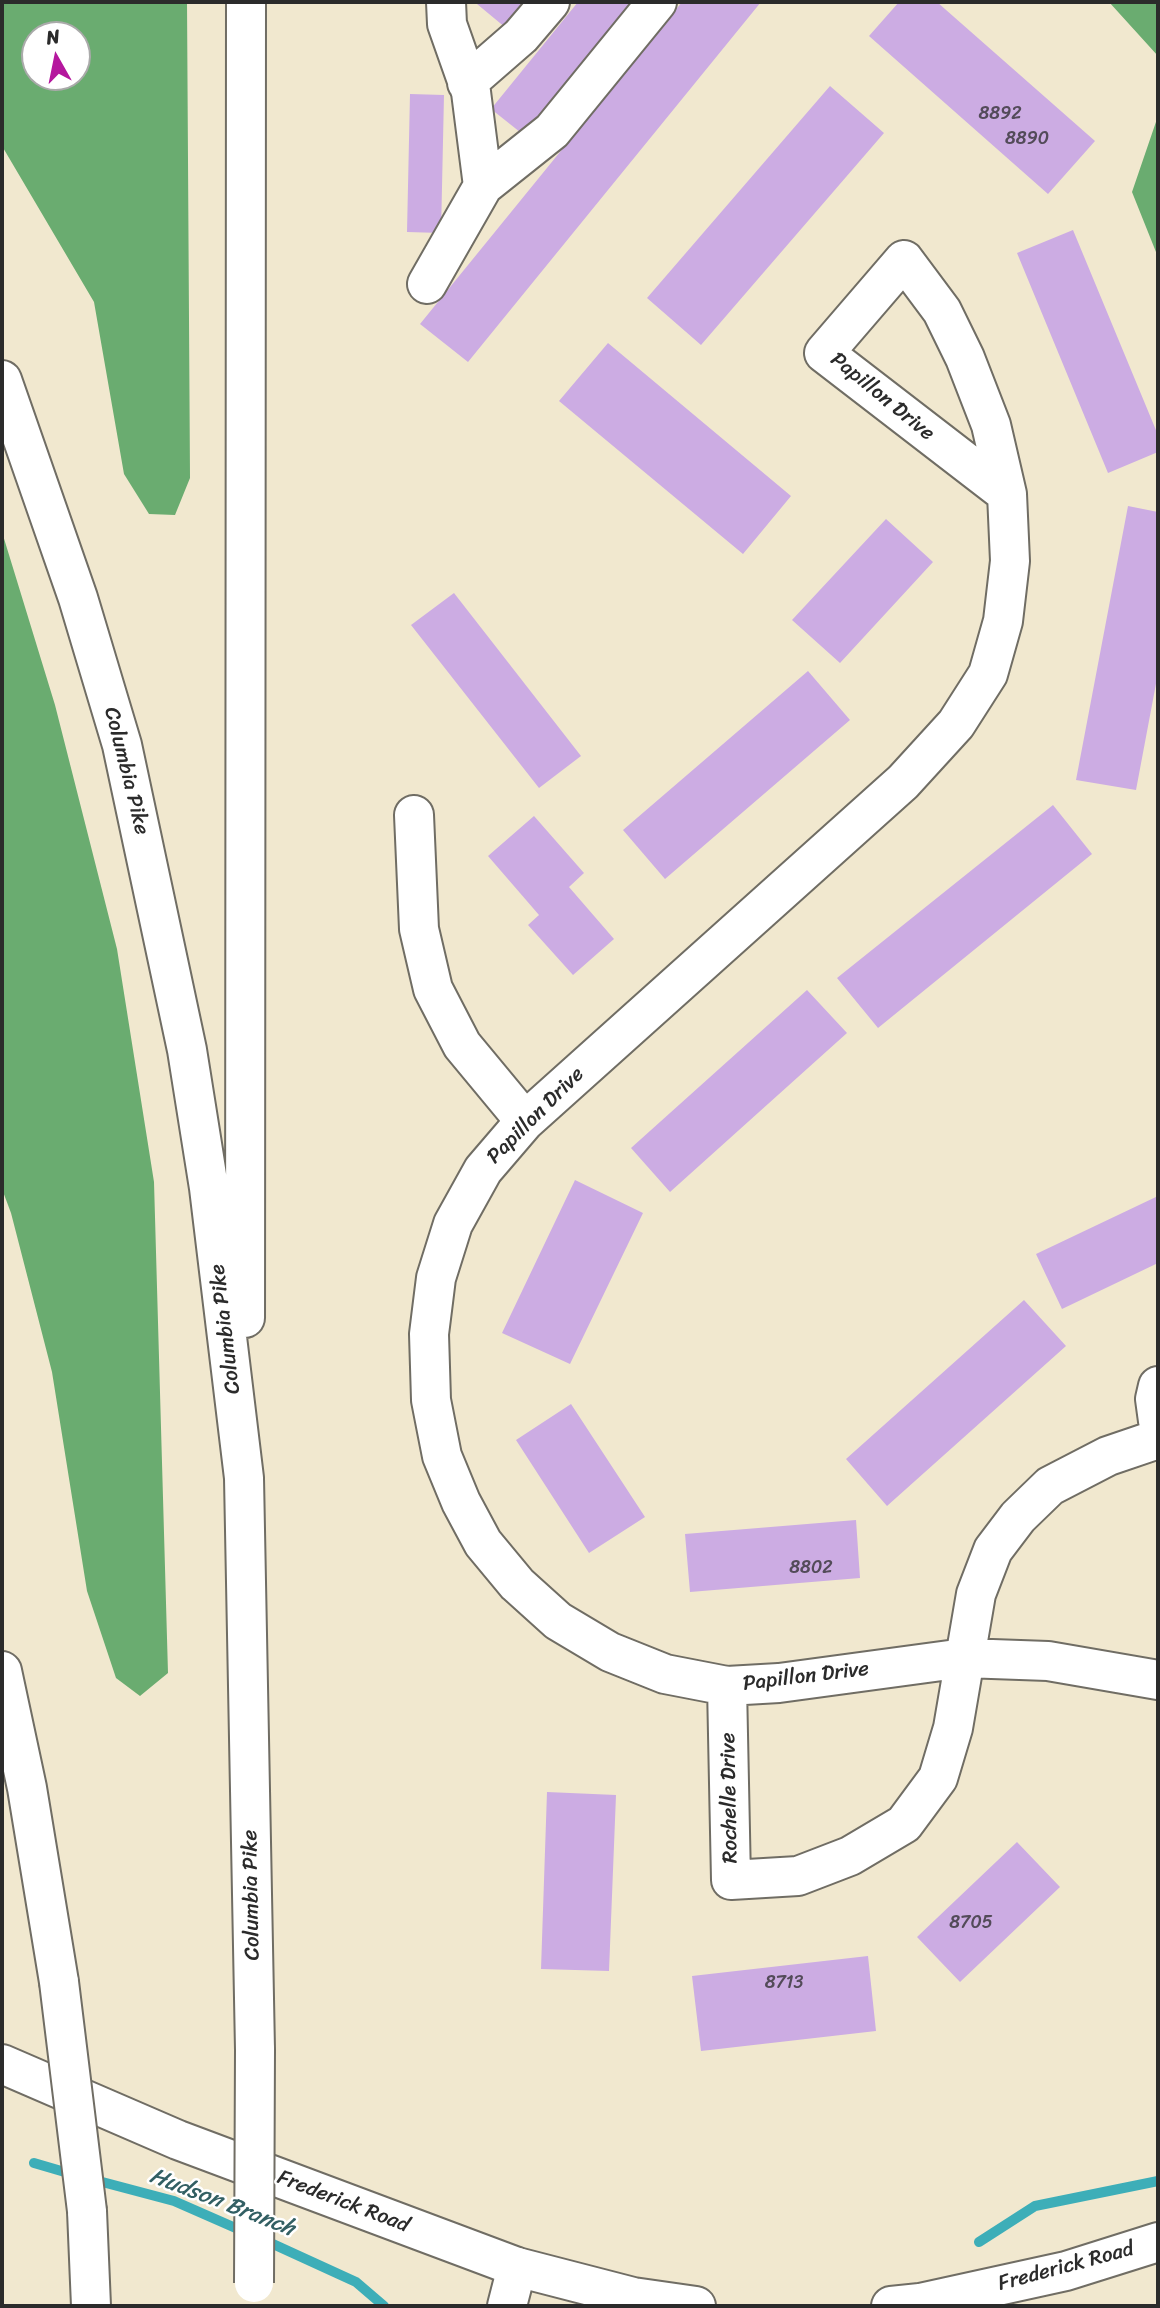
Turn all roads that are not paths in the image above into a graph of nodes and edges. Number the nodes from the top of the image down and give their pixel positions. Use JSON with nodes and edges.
{"nodes":[{"id":1,"x":246,"y":2,"type":"edge"},
{"id":2,"x":446,"y":2,"type":"edge"},
{"id":3,"x":550,"y":2,"type":"edge"},
{"id":4,"x":657,"y":2,"type":"edge"},
{"id":5,"x":467,"y":83,"type":"junction"},
{"id":6,"x":483,"y":186,"type":"junction"},
{"id":7,"x":427,"y":284,"type":"dead end"},
{"id":8,"x":2,"y":380,"type":"edge"},
{"id":9,"x":1007,"y":494,"type":"junction"},
{"id":10,"x":414,"y":815,"type":"dead end"},
{"id":11,"x":525,"y":1121,"type":"junction"},
{"id":12,"x":1158,"y":1386,"type":"edge"},
{"id":13,"x":1158,"y":1421,"type":"edge"},
{"id":14,"x":1158,"y":1439,"type":"edge"},
{"id":15,"x":244,"y":1478,"type":"junction"},
{"id":16,"x":964,"y":1658,"type":"junction"},
{"id":17,"x":2,"y":1671,"type":"edge"},
{"id":18,"x":1158,"y":1680,"type":"edge"},
{"id":19,"x":727,"y":1686,"type":"junction"},
{"id":20,"x":2,"y":2064,"type":"edge"},
{"id":21,"x":1158,"y":2242,"type":"edge"},
{"id":22,"x":517,"y":2267,"type":"junction"},
{"id":23,"x":254,"y":2294,"type":"edge"},
{"id":24,"x":91,"y":2306,"type":"edge"},
{"id":25,"x":507,"y":2306,"type":"edge"},
{"id":26,"x":696,"y":2306,"type":"edge"},
{"id":27,"x":891,"y":2306,"type":"edge"}],
"edges":[{"from":1,"to":15,"type":"main road"},
{"from":2,"to":5,"type":"main road"},
{"from":3,"to":5,"type":"main road"},
{"from":4,"to":6,"type":"main road"},
{"from":5,"to":6,"type":"main road"},
{"from":6,"to":7,"type":"main road"},
{"from":8,"to":15,"type":"main road","name":"Columbia Pike"},
{"from":9,"to":9,"type":"main road","name":"Papillon Drive"},
{"from":9,"to":11,"type":"main road","name":"Papillon Drive"},
{"from":10,"to":11,"type":"main road"},
{"from":11,"to":19,"type":"main road","name":"Papillon Drive"},
{"from":12,"to":13,"type":"main road"},
{"from":14,"to":16,"type":"main road"},
{"from":15,"to":23,"type":"main road","name":"Columbia Pike","bridge":true},
{"from":16,"to":18,"type":"main road","name":"Papillon Drive"},
{"from":16,"to":19,"type":"main road","name":"Papillon Drive"},
{"from":16,"to":19,"type":"main road","name":"Rochelle Drive"},
{"from":17,"to":24,"type":"main road","bridge":true},
{"from":20,"to":22,"type":"main road","name":"Frederick Road"},
{"from":21,"to":27,"type":"main road","name":"Frederick Road"},
{"from":22,"to":25,"type":"main road"},
{"from":22,"to":26,"type":"main road","name":"Frederick Road"}]}
